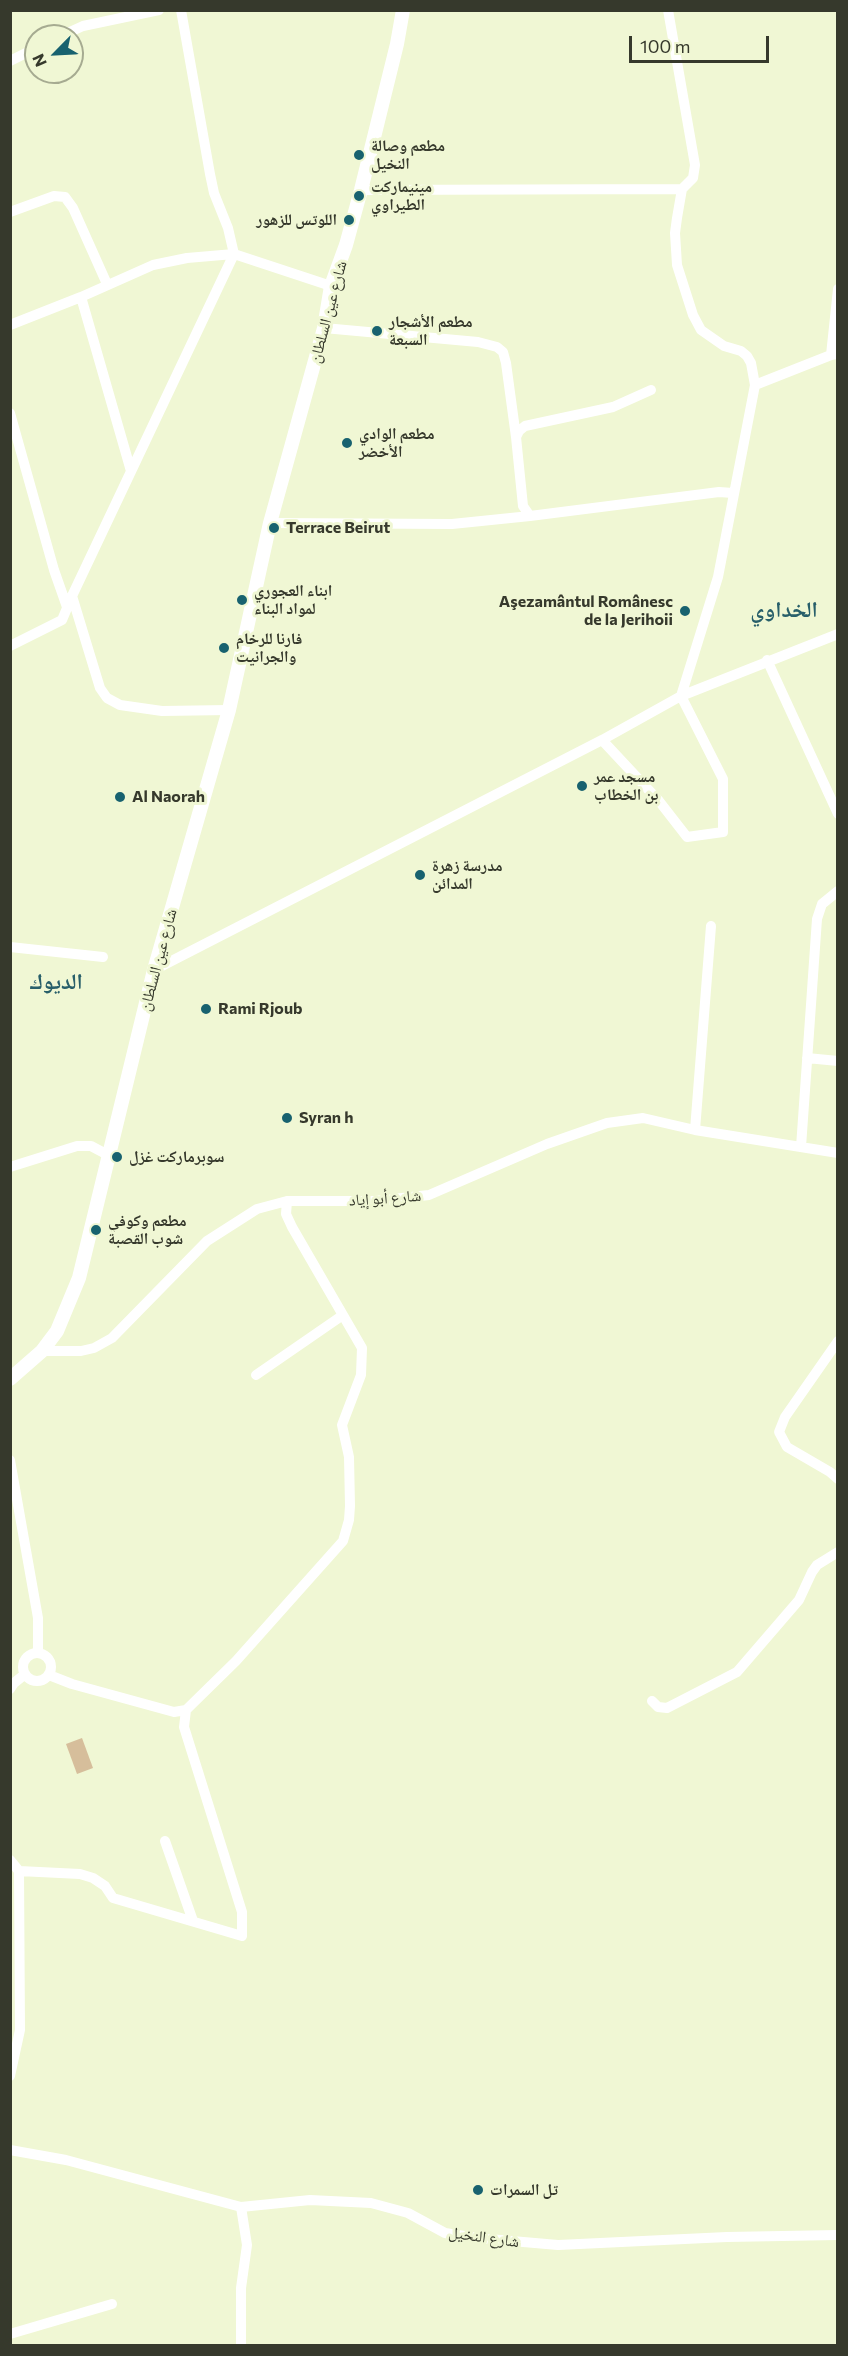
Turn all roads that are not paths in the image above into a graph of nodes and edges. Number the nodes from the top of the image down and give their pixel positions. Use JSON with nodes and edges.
{"nodes":[{"id":1,"x":159,"y":10,"type":"edge"},
{"id":2,"x":181,"y":10,"type":"edge"},
{"id":3,"x":403,"y":10,"type":"edge"},
{"id":4,"x":408,"y":10,"type":"edge"},
{"id":5,"x":668,"y":10,"type":"edge"},
{"id":6,"x":84,"y":26,"type":"edge"},
{"id":7,"x":399,"y":30,"type":"junction"},
{"id":8,"x":24,"y":54,"type":"edge"},
{"id":9,"x":10,"y":61,"type":"edge"},
{"id":10,"x":682,"y":189,"type":"junction"},
{"id":11,"x":361,"y":190,"type":"junction"},
{"id":12,"x":10,"y":212,"type":"edge"},
{"id":13,"x":234,"y":254,"type":"junction"},
{"id":14,"x":107,"y":284,"type":"junction"},
{"id":15,"x":331,"y":286,"type":"junction"},
{"id":16,"x":837,"y":289,"type":"edge"},
{"id":17,"x":81,"y":297,"type":"junction"},
{"id":18,"x":10,"y":325,"type":"edge"},
{"id":19,"x":324,"y":328,"type":"junction"},
{"id":20,"x":834,"y":354,"type":"edge"},
{"id":21,"x":755,"y":385,"type":"junction"},
{"id":22,"x":651,"y":390,"type":"dead end"},
{"id":23,"x":10,"y":413,"type":"edge"},
{"id":24,"x":514,"y":416,"type":"junction"},
{"id":25,"x":525,"y":426,"type":"junction"},
{"id":26,"x":516,"y":437,"type":"junction"},
{"id":27,"x":131,"y":471,"type":"junction"},
{"id":28,"x":733,"y":493,"type":"junction"},
{"id":29,"x":530,"y":516,"type":"junction"},
{"id":30,"x":270,"y":523,"type":"junction"},
{"id":31,"x":70,"y":601,"type":"junction"},
{"id":32,"x":62,"y":620,"type":"junction"},
{"id":33,"x":80,"y":623,"type":"junction"},
{"id":34,"x":837,"y":634,"type":"edge"},
{"id":35,"x":11,"y":645,"type":"edge"},
{"id":36,"x":767,"y":660,"type":"junction"},
{"id":37,"x":681,"y":696,"type":"junction"},
{"id":38,"x":229,"y":710,"type":"junction"},
{"id":39,"x":602,"y":740,"type":"junction"},
{"id":40,"x":837,"y":814,"type":"edge"},
{"id":41,"x":837,"y":891,"type":"edge"},
{"id":42,"x":711,"y":926,"type":"dead end"},
{"id":43,"x":10,"y":947,"type":"edge"},
{"id":44,"x":103,"y":957,"type":"dead end"},
{"id":45,"x":153,"y":970,"type":"junction"},
{"id":46,"x":807,"y":1058,"type":"junction"},
{"id":47,"x":837,"y":1061,"type":"edge"},
{"id":48,"x":695,"y":1130,"type":"junction"},
{"id":49,"x":801,"y":1147,"type":"junction"},
{"id":50,"x":837,"y":1153,"type":"edge"},
{"id":51,"x":108,"y":1155,"type":"junction"},
{"id":52,"x":10,"y":1167,"type":"edge"},
{"id":53,"x":287,"y":1201,"type":"junction"},
{"id":54,"x":343,"y":1315,"type":"junction"},
{"id":55,"x":837,"y":1341,"type":"edge"},
{"id":56,"x":42,"y":1351,"type":"junction"},
{"id":57,"x":256,"y":1375,"type":"dead end"},
{"id":58,"x":10,"y":1379,"type":"edge"},
{"id":59,"x":10,"y":1460,"type":"edge"},
{"id":60,"x":837,"y":1479,"type":"edge"},
{"id":61,"x":837,"y":1552,"type":"edge"},
{"id":62,"x":38,"y":1652,"type":"junction"},
{"id":63,"x":24,"y":1675,"type":"junction"},
{"id":64,"x":49,"y":1675,"type":"junction"},
{"id":65,"x":10,"y":1689,"type":"edge"},
{"id":66,"x":652,"y":1701,"type":"dead end"},
{"id":67,"x":186,"y":1710,"type":"junction"},
{"id":68,"x":165,"y":1841,"type":"dead end"},
{"id":69,"x":10,"y":1860,"type":"edge"},
{"id":70,"x":19,"y":1870,"type":"junction"},
{"id":71,"x":193,"y":1921,"type":"junction"},
{"id":72,"x":10,"y":2076,"type":"edge"},
{"id":73,"x":10,"y":2150,"type":"edge"},
{"id":74,"x":241,"y":2207,"type":"junction"},
{"id":75,"x":837,"y":2235,"type":"edge"},
{"id":76,"x":112,"y":2304,"type":"dead end"},
{"id":77,"x":10,"y":2334,"type":"edge"},
{"id":78,"x":241,"y":2346,"type":"edge"}],
"edges":[{"from":1,"to":6,"type":"street"},
{"from":2,"to":13,"type":"street"},
{"from":3,"to":7,"type":"main road","name":"شارع عين السلطان"},
{"from":4,"to":7,"type":"main road","name":"شارع عين السلطان"},
{"from":5,"to":10,"type":"street"},
{"from":7,"to":11,"type":"main road","name":"شارع عين السلطان"},
{"from":8,"to":9,"type":"street"},
{"from":10,"to":11,"type":"street"},
{"from":10,"to":21,"type":"street"},
{"from":11,"to":15,"type":"main road","name":"شارع عين السلطان"},
{"from":12,"to":14,"type":"street"},
{"from":13,"to":14,"type":"street"},
{"from":13,"to":15,"type":"street"},
{"from":13,"to":27,"type":"street"},
{"from":14,"to":17,"type":"street"},
{"from":15,"to":19,"type":"main road","name":"شارع عين السلطان"},
{"from":16,"to":20,"type":"street"},
{"from":17,"to":18,"type":"street"},
{"from":17,"to":27,"type":"street"},
{"from":19,"to":24,"type":"street"},
{"from":19,"to":30,"type":"main road","name":"شارع عين السلطان"},
{"from":20,"to":21,"type":"street"},
{"from":21,"to":28,"type":"street"},
{"from":22,"to":25,"type":"street"},
{"from":23,"to":31,"type":"street"},
{"from":24,"to":25,"type":"street"},
{"from":24,"to":26,"type":"street"},
{"from":25,"to":26,"type":"street"},
{"from":26,"to":29,"type":"street"},
{"from":27,"to":31,"type":"street"},
{"from":28,"to":29,"type":"street"},
{"from":28,"to":37,"type":"street"},
{"from":29,"to":30,"type":"street"},
{"from":30,"to":38,"type":"main road","name":"شارع عين السلطان"},
{"from":31,"to":32,"type":"street"},
{"from":31,"to":33,"type":"street"},
{"from":32,"to":33,"type":"street"},
{"from":32,"to":35,"type":"street"},
{"from":33,"to":38,"type":"street"},
{"from":34,"to":36,"type":"street"},
{"from":36,"to":37,"type":"street"},
{"from":36,"to":40,"type":"street"},
{"from":37,"to":39,"type":"street"},
{"from":37,"to":39,"type":"street"},
{"from":38,"to":45,"type":"main road","name":"شارع عين السلطان"},
{"from":39,"to":45,"type":"street"},
{"from":41,"to":46,"type":"street"},
{"from":42,"to":48,"type":"street"},
{"from":43,"to":44,"type":"street"},
{"from":45,"to":51,"type":"main road","name":"شارع عين السلطان"},
{"from":46,"to":47,"type":"street"},
{"from":46,"to":49,"type":"street"},
{"from":48,"to":49,"type":"street","name":"شارع أبو إياد"},
{"from":48,"to":53,"type":"street","name":"شارع أبو إياد"},
{"from":49,"to":50,"type":"street","name":"شارع أبو إياد"},
{"from":51,"to":52,"type":"street"},
{"from":51,"to":56,"type":"main road","name":"شارع عين السلطان"},
{"from":53,"to":54,"type":"street"},
{"from":53,"to":56,"type":"street","name":"شارع أبو إياد"},
{"from":54,"to":57,"type":"street"},
{"from":54,"to":67,"type":"street"},
{"from":55,"to":60,"type":"street"},
{"from":56,"to":58,"type":"main road","name":"شارع عين السلطان"},
{"from":59,"to":62,"type":"street"},
{"from":61,"to":66,"type":"street"},
{"from":62,"to":63,"type":"street"},
{"from":62,"to":64,"type":"street"},
{"from":63,"to":64,"type":"street"},
{"from":63,"to":65,"type":"street"},
{"from":64,"to":67,"type":"street"},
{"from":67,"to":71,"type":"street"},
{"from":68,"to":71,"type":"street"},
{"from":69,"to":70,"type":"street"},
{"from":70,"to":71,"type":"street"},
{"from":70,"to":72,"type":"street"},
{"from":73,"to":74,"type":"street"},
{"from":74,"to":75,"type":"street","name":"شارع النخيل"},
{"from":74,"to":78,"type":"street"},
{"from":76,"to":77,"type":"street"}]}
